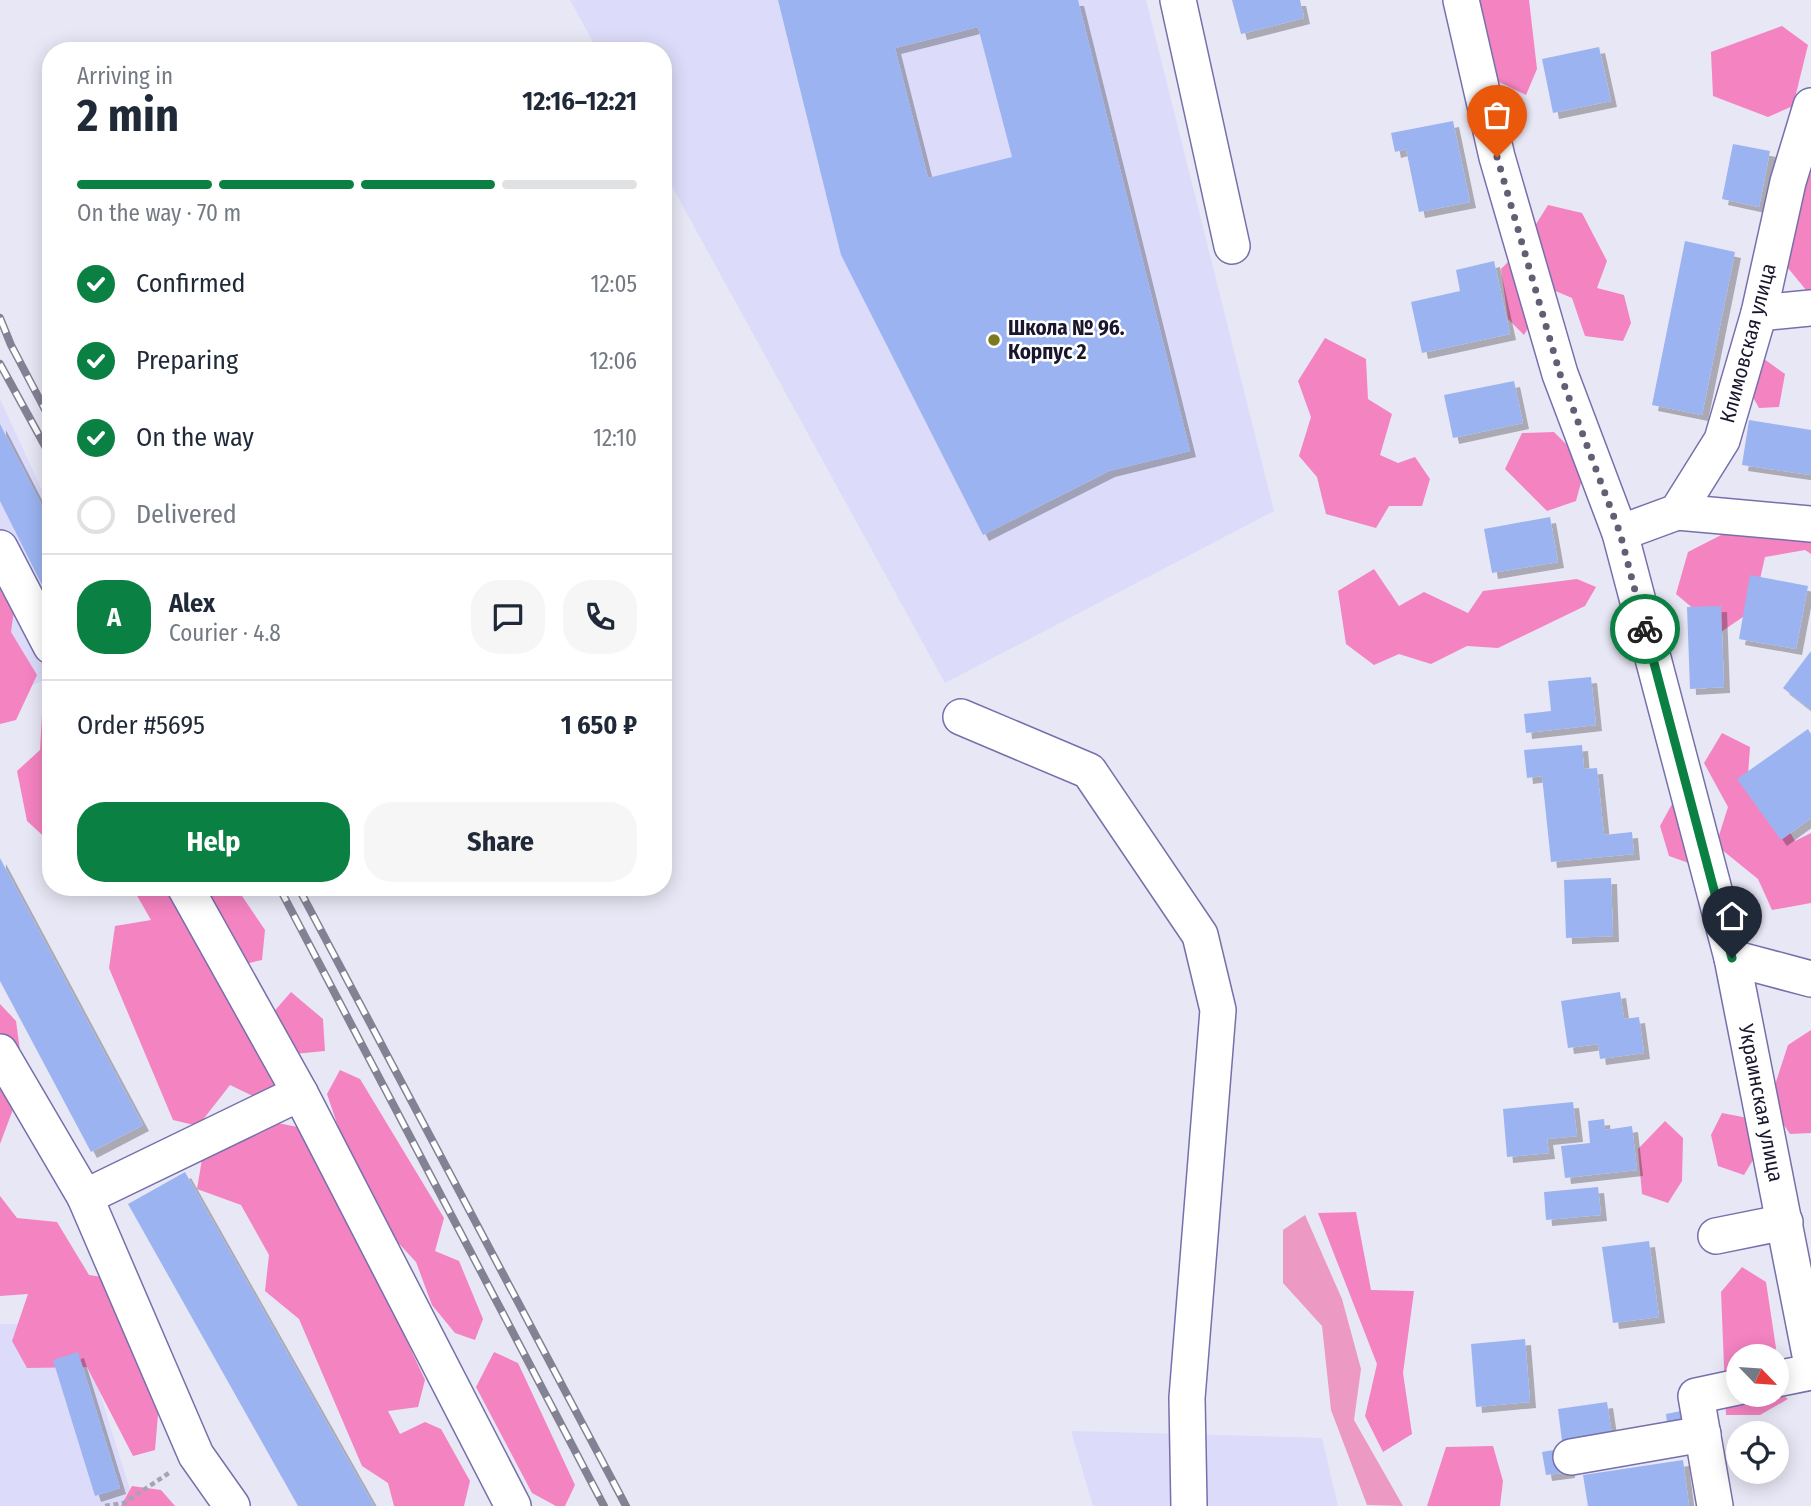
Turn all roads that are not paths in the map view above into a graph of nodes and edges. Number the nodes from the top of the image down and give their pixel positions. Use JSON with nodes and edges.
{"nodes":[{"id":1,"x":1178,"y":0,"type":"edge"},
{"id":2,"x":1461,"y":0,"type":"edge"},
{"id":3,"x":1811,"y":106,"type":"edge"},
{"id":4,"x":1232,"y":247,"type":"dead end"},
{"id":5,"x":1811,"y":307,"type":"edge"},
{"id":6,"x":1759,"y":313,"type":"junction"},
{"id":7,"x":1677,"y":512,"type":"junction"},
{"id":8,"x":1811,"y":524,"type":"edge"},
{"id":9,"x":1620,"y":533,"type":"junction"},
{"id":10,"x":0,"y":548,"type":"edge"},
{"id":11,"x":42,"y":629,"type":"edge"},
{"id":12,"x":961,"y":717,"type":"dead end"},
{"id":13,"x":190,"y":896,"type":"edge"},
{"id":14,"x":1732,"y":958,"type":"junction"},
{"id":15,"x":1811,"y":979,"type":"edge"},
{"id":16,"x":0,"y":1052,"type":"edge"},
{"id":17,"x":300,"y":1093,"type":"junction"},
{"id":18,"x":85,"y":1197,"type":"junction"},
{"id":19,"x":1785,"y":1222,"type":"junction"},
{"id":20,"x":1716,"y":1236,"type":"dead end"},
{"id":21,"x":1811,"y":1360,"type":"edge"},
{"id":22,"x":1811,"y":1371,"type":"edge"},
{"id":23,"x":1789,"y":1376,"type":"edge"},
{"id":24,"x":1726,"y":1390,"type":"edge"},
{"id":25,"x":1703,"y":1434,"type":"junction"},
{"id":26,"x":1571,"y":1457,"type":"dead end"},
{"id":27,"x":232,"y":1506,"type":"edge"},
{"id":28,"x":513,"y":1506,"type":"edge"},
{"id":29,"x":1189,"y":1506,"type":"edge"},
{"id":30,"x":1715,"y":1506,"type":"edge"}],
"edges":[{"from":1,"to":4,"type":"street"},
{"from":2,"to":9,"type":"street","name":"Украинская улица"},
{"from":3,"to":6,"type":"street","name":"Климовская улица"},
{"from":5,"to":6,"type":"street"},
{"from":6,"to":7,"type":"street","name":"Климовская улица"},
{"from":7,"to":8,"type":"street"},
{"from":7,"to":9,"type":"street"},
{"from":9,"to":14,"type":"street","name":"Украинская улица"},
{"from":10,"to":11,"type":"street"},
{"from":12,"to":29,"type":"street"},
{"from":13,"to":17,"type":"street"},
{"from":14,"to":15,"type":"street"},
{"from":14,"to":19,"type":"street","name":"Украинская улица"},
{"from":16,"to":18,"type":"street"},
{"from":17,"to":18,"type":"street"},
{"from":17,"to":28,"type":"street"},
{"from":18,"to":27,"type":"street"},
{"from":19,"to":20,"type":"street"},
{"from":19,"to":21,"type":"street","name":"Украинская улица"},
{"from":22,"to":23,"type":"street"},
{"from":24,"to":25,"type":"street"},
{"from":25,"to":26,"type":"street"},
{"from":25,"to":30,"type":"street"}]}
